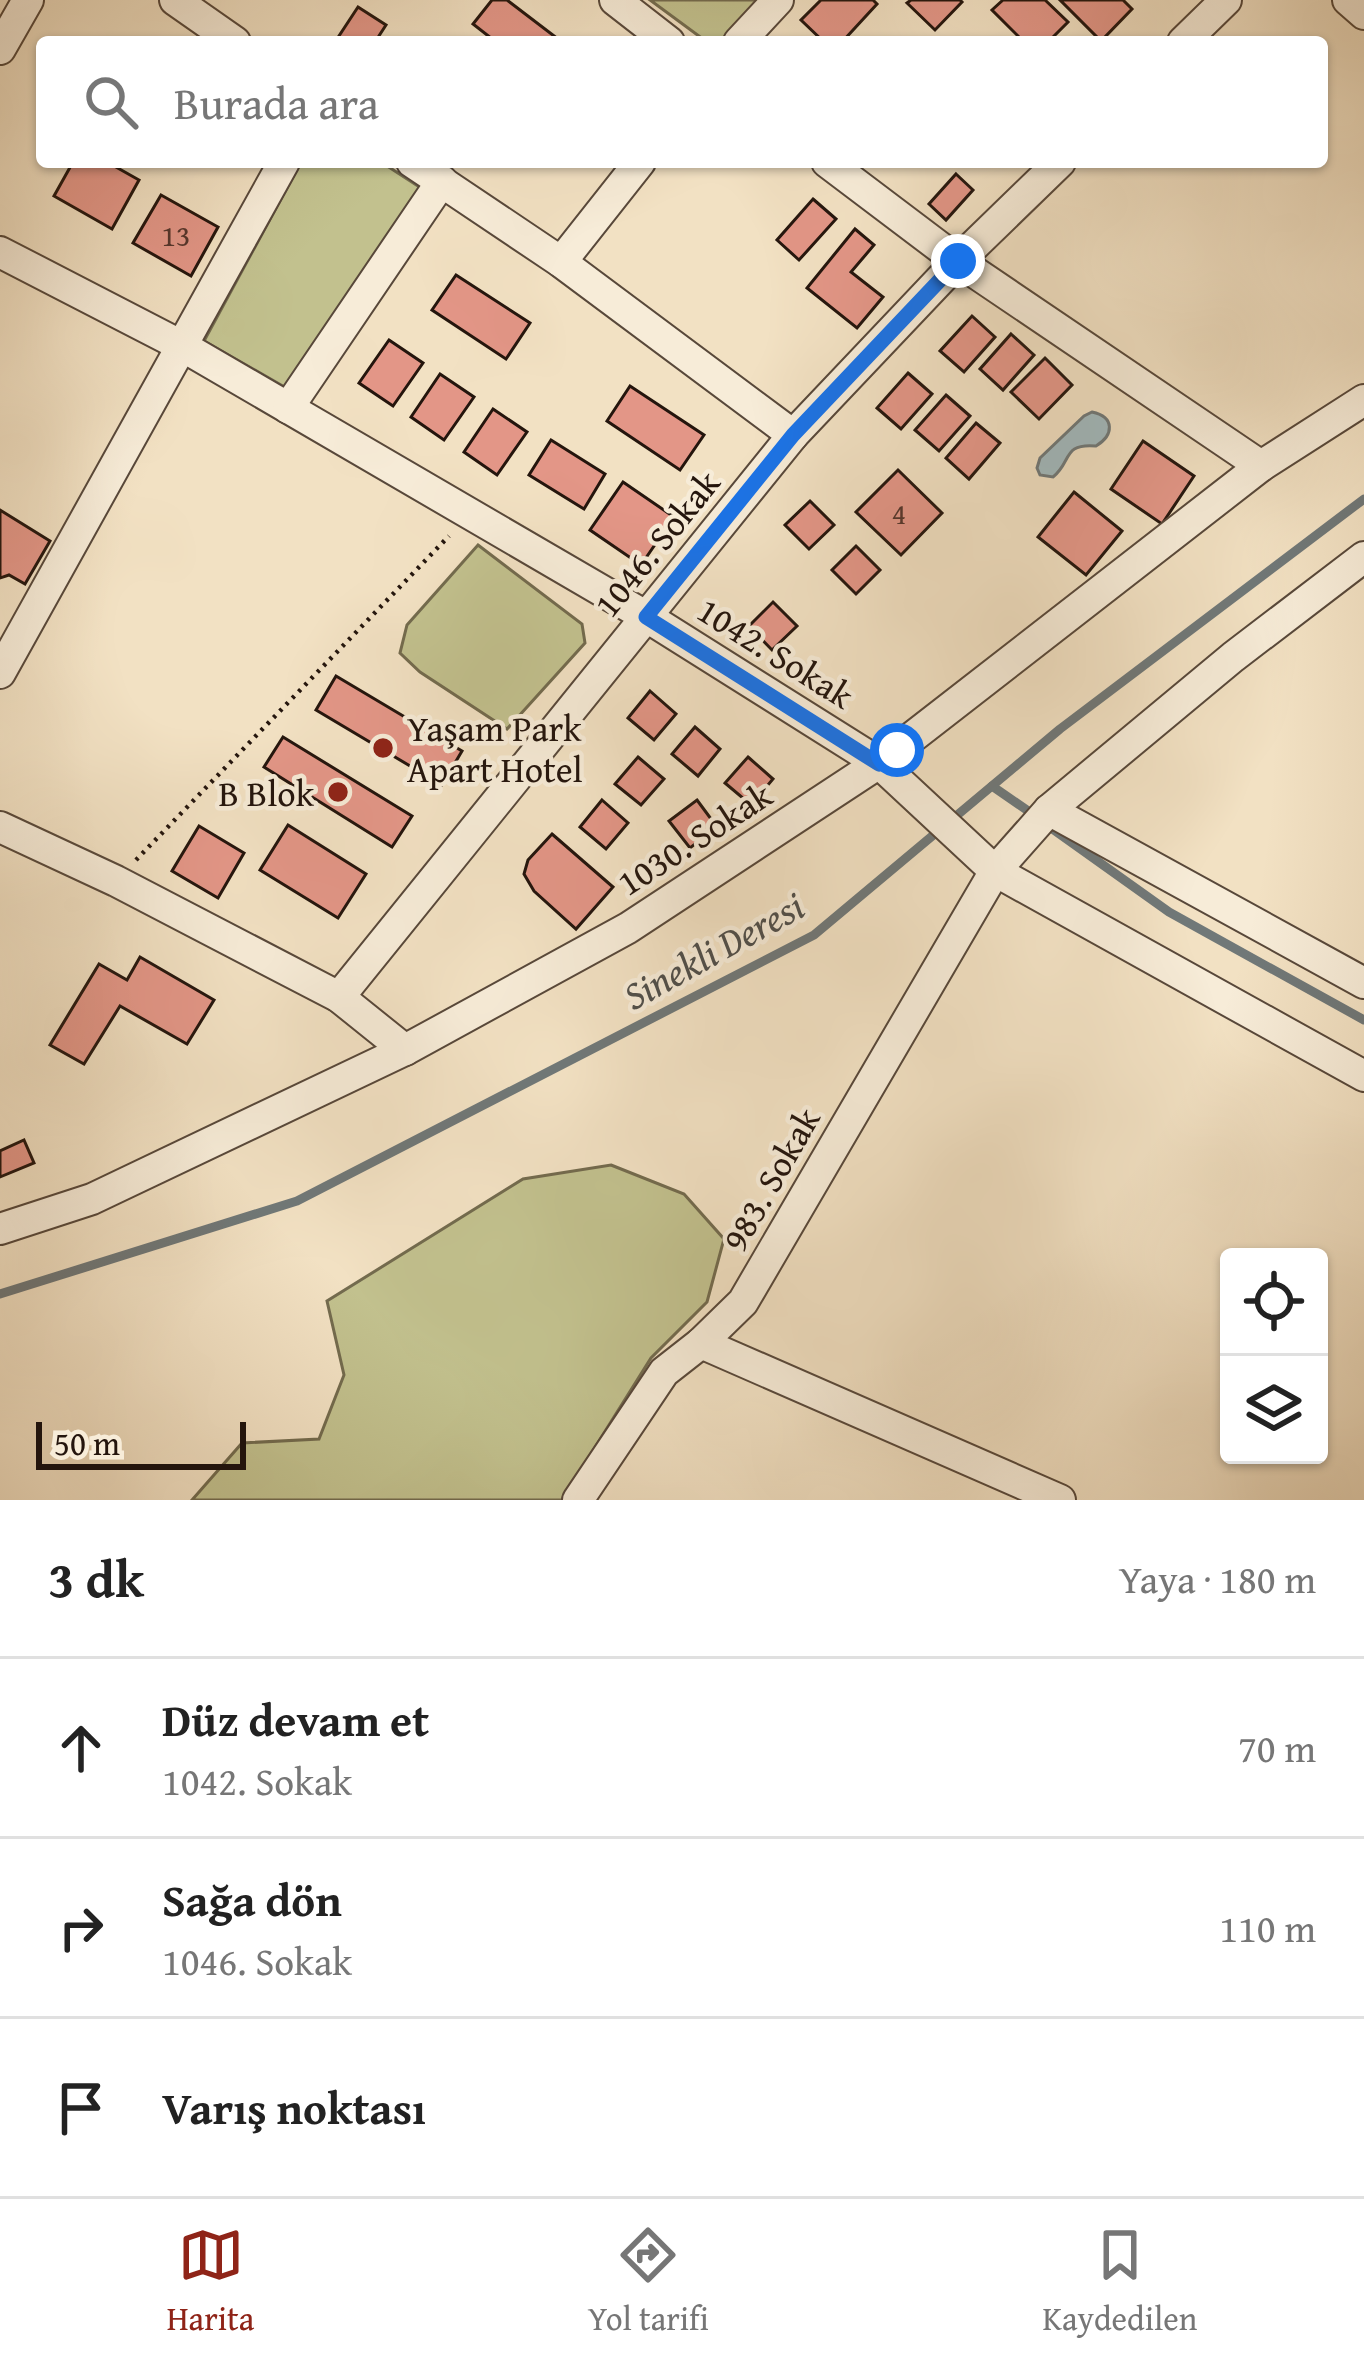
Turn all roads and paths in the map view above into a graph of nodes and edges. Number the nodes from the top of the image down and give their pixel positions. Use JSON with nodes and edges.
{"nodes":[{"id":1,"x":28,"y":0,"type":"edge"},
{"id":2,"x":175,"y":0,"type":"edge"},
{"id":3,"x":615,"y":0,"type":"edge"},
{"id":4,"x":778,"y":0,"type":"edge"},
{"id":5,"x":1226,"y":0,"type":"edge"},
{"id":6,"x":1348,"y":0,"type":"edge"},
{"id":7,"x":1364,"y":14,"type":"edge"},
{"id":8,"x":226,"y":36,"type":"edge"},
{"id":9,"x":661,"y":36,"type":"edge"},
{"id":10,"x":745,"y":36,"type":"edge"},
{"id":11,"x":1189,"y":36,"type":"edge"},
{"id":12,"x":0,"y":49,"type":"edge"},
{"id":13,"x":281,"y":168,"type":"edge"},
{"id":14,"x":421,"y":168,"type":"edge"},
{"id":15,"x":635,"y":168,"type":"edge"},
{"id":16,"x":835,"y":168,"type":"edge"},
{"id":17,"x":1054,"y":168,"type":"edge"},
{"id":18,"x":442,"y":181,"type":"junction"},
{"id":19,"x":0,"y":252,"type":"edge"},
{"id":20,"x":958,"y":261,"type":"junction"},
{"id":21,"x":561,"y":262,"type":"junction"},
{"id":22,"x":182,"y":346,"type":"junction"},
{"id":23,"x":1364,"y":400,"type":"edge"},
{"id":24,"x":288,"y":409,"type":"junction"},
{"id":25,"x":793,"y":435,"type":"junction"},
{"id":26,"x":1261,"y":466,"type":"junction"},
{"id":27,"x":470,"y":514,"type":"junction"},
{"id":28,"x":1364,"y":557,"type":"edge"},
{"id":29,"x":646,"y":617,"type":"junction"},
{"id":30,"x":0,"y":674,"type":"edge"},
{"id":31,"x":879,"y":764,"type":"junction"},
{"id":32,"x":1049,"y":810,"type":"junction"},
{"id":33,"x":0,"y":827,"type":"edge"},
{"id":34,"x":995,"y":871,"type":"junction"},
{"id":35,"x":116,"y":881,"type":"junction"},
{"id":36,"x":1364,"y":983,"type":"edge"},
{"id":37,"x":339,"y":997,"type":"junction"},
{"id":38,"x":405,"y":1050,"type":"junction"},
{"id":39,"x":1364,"y":1076,"type":"edge"},
{"id":40,"x":0,"y":1228,"type":"edge"},
{"id":41,"x":701,"y":1343,"type":"junction"},
{"id":42,"x":578,"y":1500,"type":"edge"},
{"id":43,"x":1060,"y":1500,"type":"edge"}],
"edges":[{"from":1,"to":12,"type":"street"},
{"from":2,"to":8,"type":"street"},
{"from":3,"to":9,"type":"street"},
{"from":4,"to":10,"type":"street"},
{"from":5,"to":11,"type":"street"},
{"from":6,"to":7,"type":"street"},
{"from":13,"to":22,"type":"street"},
{"from":14,"to":18,"type":"street"},
{"from":15,"to":21,"type":"street"},
{"from":16,"to":20,"type":"street"},
{"from":17,"to":20,"type":"street","name":"1046. Sokak"},
{"from":18,"to":21,"type":"street"},
{"from":18,"to":24,"type":"street"},
{"from":19,"to":22,"type":"street","name":"1042. Sokak"},
{"from":20,"to":25,"type":"street","name":"1046. Sokak"},
{"from":20,"to":26,"type":"street"},
{"from":21,"to":25,"type":"street"},
{"from":22,"to":24,"type":"street","name":"1042. Sokak"},
{"from":22,"to":30,"type":"street"},
{"from":23,"to":26,"type":"street","name":"1030. Sokak"},
{"from":24,"to":27,"type":"street","name":"1042. Sokak"},
{"from":25,"to":29,"type":"street","name":"1046. Sokak"},
{"from":26,"to":31,"type":"street","name":"1030. Sokak"},
{"from":27,"to":29,"type":"street","name":"1042. Sokak"},
{"from":27,"to":35,"type":"path"},
{"from":28,"to":32,"type":"street","name":"983. Sokak"},
{"from":29,"to":31,"type":"street","name":"1042. Sokak"},
{"from":29,"to":37,"type":"street","name":"1046. Sokak"},
{"from":31,"to":34,"type":"street","name":"1042. Sokak"},
{"from":31,"to":38,"type":"street","name":"1030. Sokak"},
{"from":32,"to":34,"type":"street","name":"983. Sokak"},
{"from":32,"to":36,"type":"street"},
{"from":33,"to":35,"type":"street"},
{"from":34,"to":39,"type":"street","name":"1042. Sokak"},
{"from":34,"to":41,"type":"street","name":"983. Sokak"},
{"from":35,"to":37,"type":"street"},
{"from":37,"to":38,"type":"street"},
{"from":38,"to":40,"type":"street","name":"1030. Sokak"},
{"from":41,"to":42,"type":"street","name":"983. Sokak"},
{"from":41,"to":43,"type":"street"}]}
